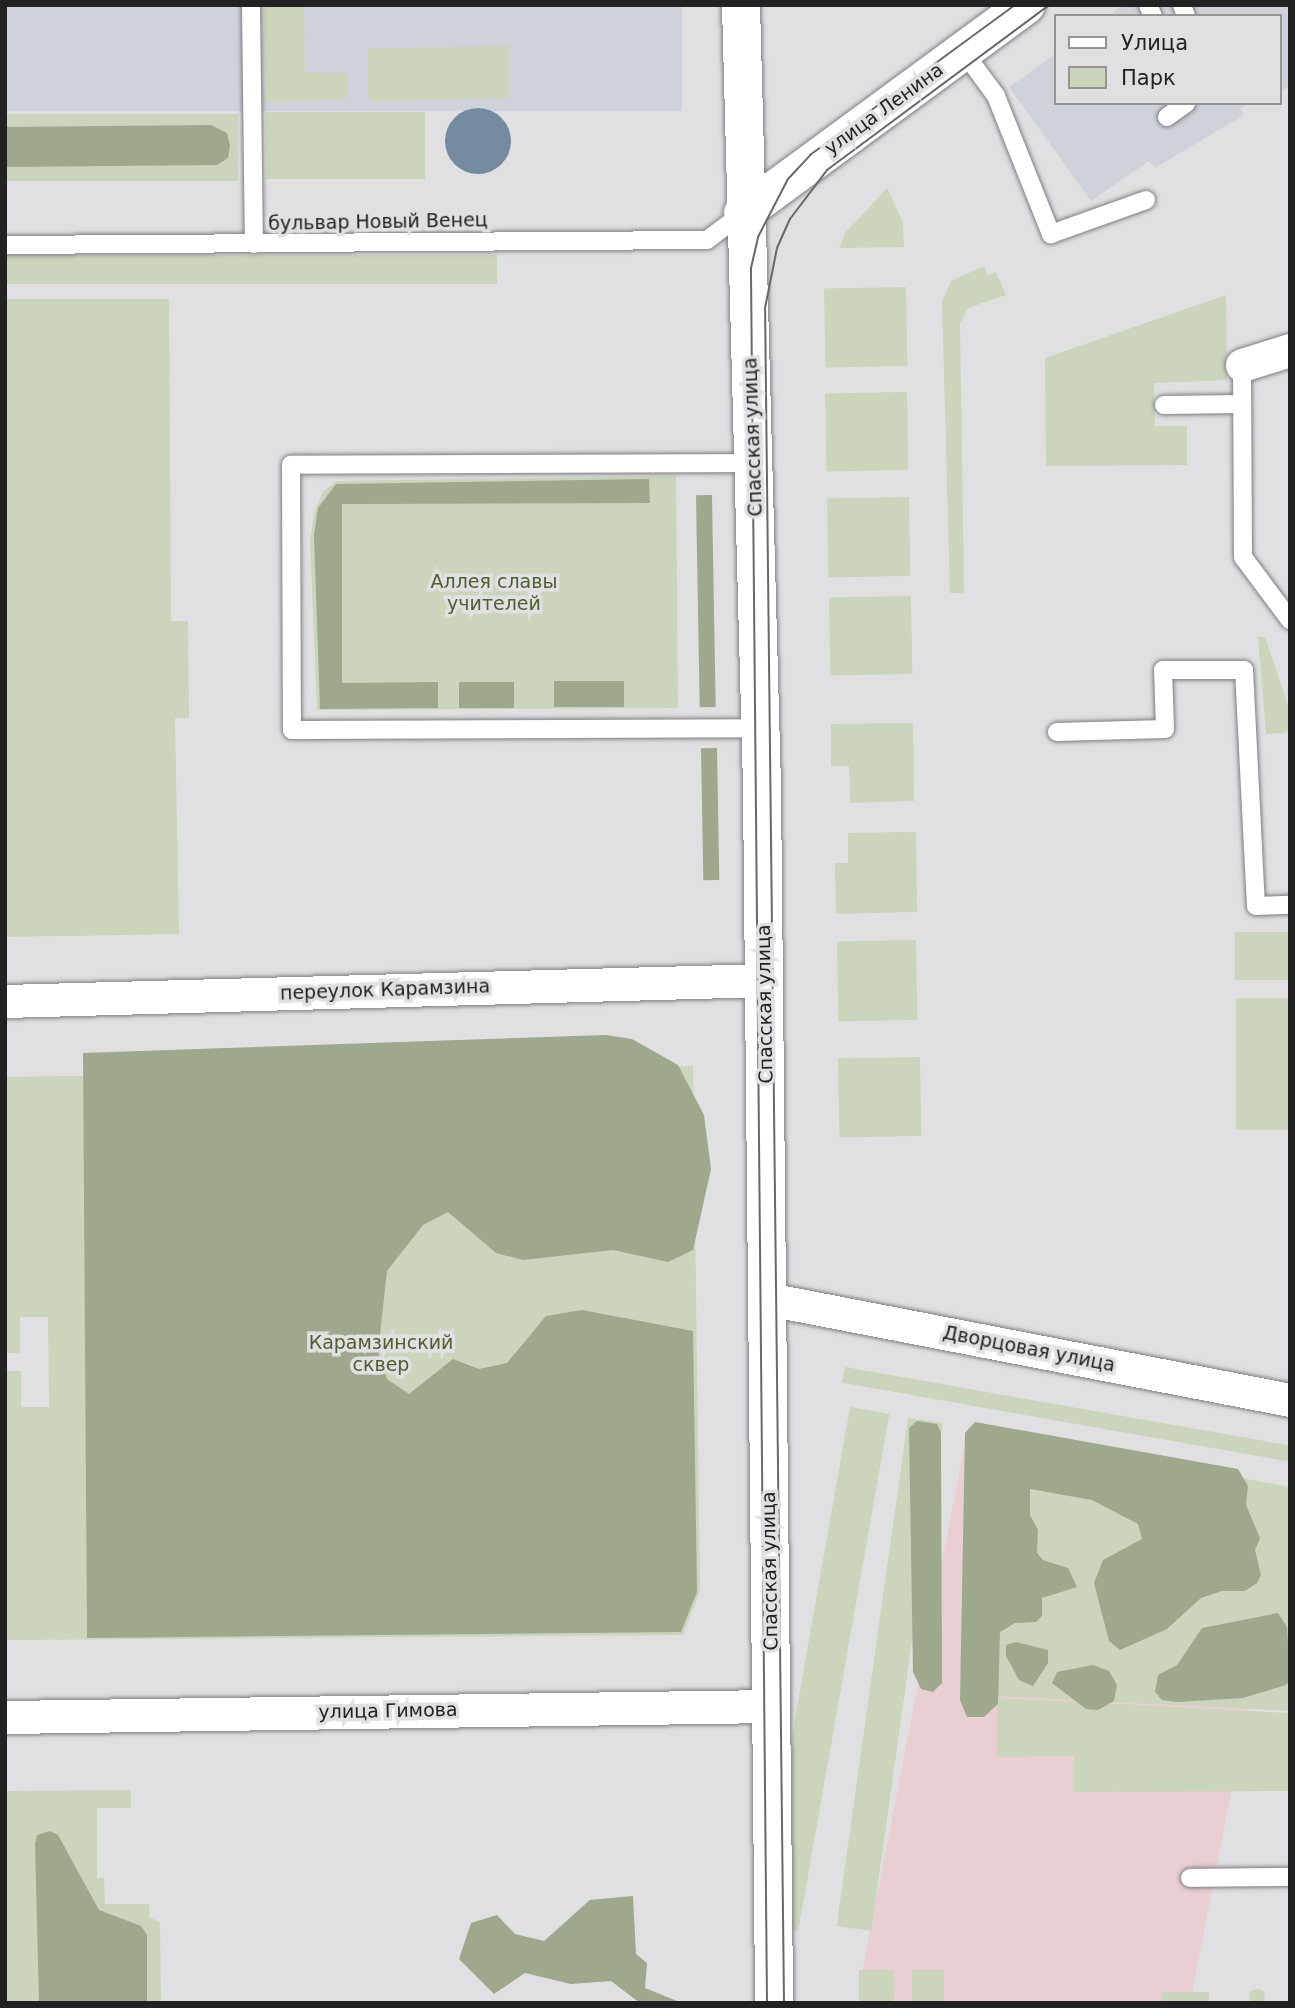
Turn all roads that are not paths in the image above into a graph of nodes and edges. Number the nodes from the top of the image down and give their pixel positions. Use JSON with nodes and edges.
{"nodes":[{"id":1,"x":251,"y":5,"type":"edge"},
{"id":2,"x":741,"y":5,"type":"edge"},
{"id":3,"x":1026,"y":5,"type":"edge"},
{"id":4,"x":962,"y":51,"type":"junction"},
{"id":5,"x":1183,"y":105,"type":"edge"},
{"id":6,"x":1167,"y":117,"type":"dead end"},
{"id":7,"x":1146,"y":200,"type":"dead end"},
{"id":8,"x":743,"y":213,"type":"junction"},
{"id":9,"x":254,"y":244,"type":"junction"},
{"id":10,"x":5,"y":245,"type":"edge"},
{"id":11,"x":1290,"y":350,"type":"edge"},
{"id":12,"x":1242,"y":365,"type":"joint"},
{"id":13,"x":1242,"y":404,"type":"junction"},
{"id":14,"x":1164,"y":405,"type":"dead end"},
{"id":15,"x":755,"y":463,"type":"junction"},
{"id":16,"x":1290,"y":620,"type":"edge"},
{"id":17,"x":761,"y":729,"type":"junction"},
{"id":18,"x":1057,"y":732,"type":"dead end"},
{"id":19,"x":1290,"y":905,"type":"edge"},
{"id":20,"x":765,"y":980,"type":"junction"},
{"id":21,"x":5,"y":1001,"type":"edge"},
{"id":22,"x":768,"y":1299,"type":"junction"},
{"id":23,"x":1290,"y":1400,"type":"edge"},
{"id":24,"x":771,"y":1706,"type":"junction"},
{"id":25,"x":5,"y":1717,"type":"edge"},
{"id":26,"x":1290,"y":1877,"type":"edge"},
{"id":27,"x":1190,"y":1878,"type":"dead end"},
{"id":28,"x":774,"y":2003,"type":"edge"}],
"edges":[{"from":1,"to":9,"type":"lane"},
{"from":2,"to":8,"type":"street","name":"Спасская улица"},
{"from":3,"to":4,"type":"street","name":"улица Ленина"},
{"from":4,"to":7,"type":"lane"},
{"from":4,"to":8,"type":"street","name":"улица Ленина"},
{"from":5,"to":6,"type":"lane"},
{"from":8,"to":9,"type":"lane","name":"бульвар Новый Венец"},
{"from":8,"to":15,"type":"street","name":"Спасская улица"},
{"from":9,"to":10,"type":"lane","name":"бульвар Новый Венец"},
{"from":11,"to":12,"type":"street"},
{"from":12,"to":13,"type":"lane"},
{"from":13,"to":14,"type":"lane"},
{"from":13,"to":16,"type":"lane"},
{"from":15,"to":17,"type":"street","name":"Спасская улица"},
{"from":15,"to":17,"type":"lane"},
{"from":17,"to":20,"type":"street","name":"Спасская улица"},
{"from":18,"to":19,"type":"lane"},
{"from":20,"to":21,"type":"street","name":"переулок Карамзина"},
{"from":20,"to":22,"type":"street","name":"Спасская улица"},
{"from":22,"to":23,"type":"street","name":"Дворцовая улица"},
{"from":22,"to":24,"type":"street","name":"Спасская улица"},
{"from":24,"to":25,"type":"street","name":"улица Гимова"},
{"from":24,"to":28,"type":"street","name":"Спасская улица"},
{"from":26,"to":27,"type":"lane"}]}
